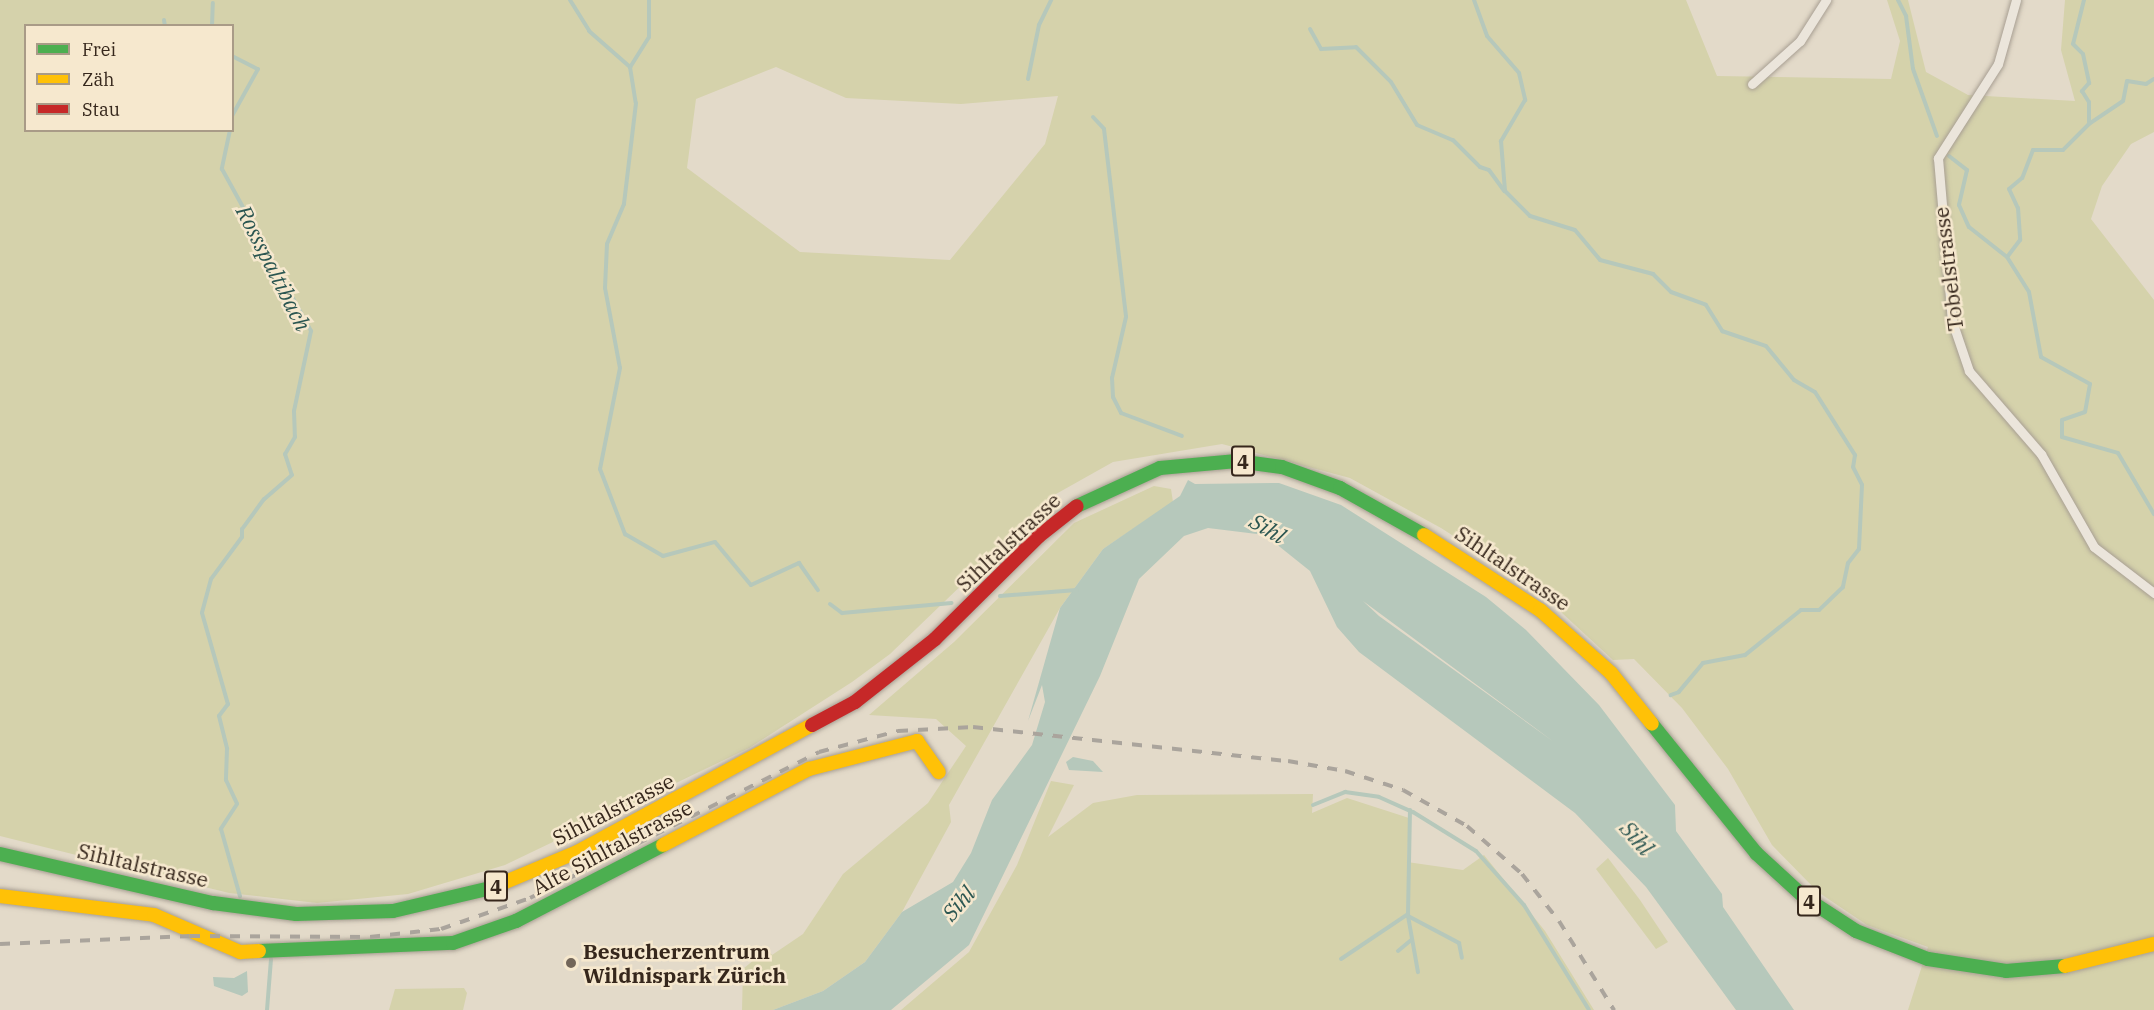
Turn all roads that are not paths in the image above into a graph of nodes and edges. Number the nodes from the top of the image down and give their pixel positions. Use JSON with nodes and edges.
{"nodes":[{"id":1,"x":1826,"y":0,"type":"edge"},
{"id":2,"x":2016,"y":0,"type":"edge"},
{"id":3,"x":1752,"y":84,"type":"dead end"},
{"id":4,"x":2154,"y":593,"type":"edge"},
{"id":5,"x":939,"y":772,"type":"dead end"},
{"id":6,"x":0,"y":854,"type":"edge"},
{"id":7,"x":0,"y":896,"type":"edge"},
{"id":8,"x":2154,"y":944,"type":"edge"}],
"edges":[{"from":1,"to":3,"type":"street"},
{"from":2,"to":4,"type":"street","name":"Tobelstrasse"},
{"from":5,"to":7,"type":"main road","name":"Alte Sihltalstrasse"},
{"from":6,"to":8,"type":"main road","name":"Sihltalstrasse","number":"4"}]}
